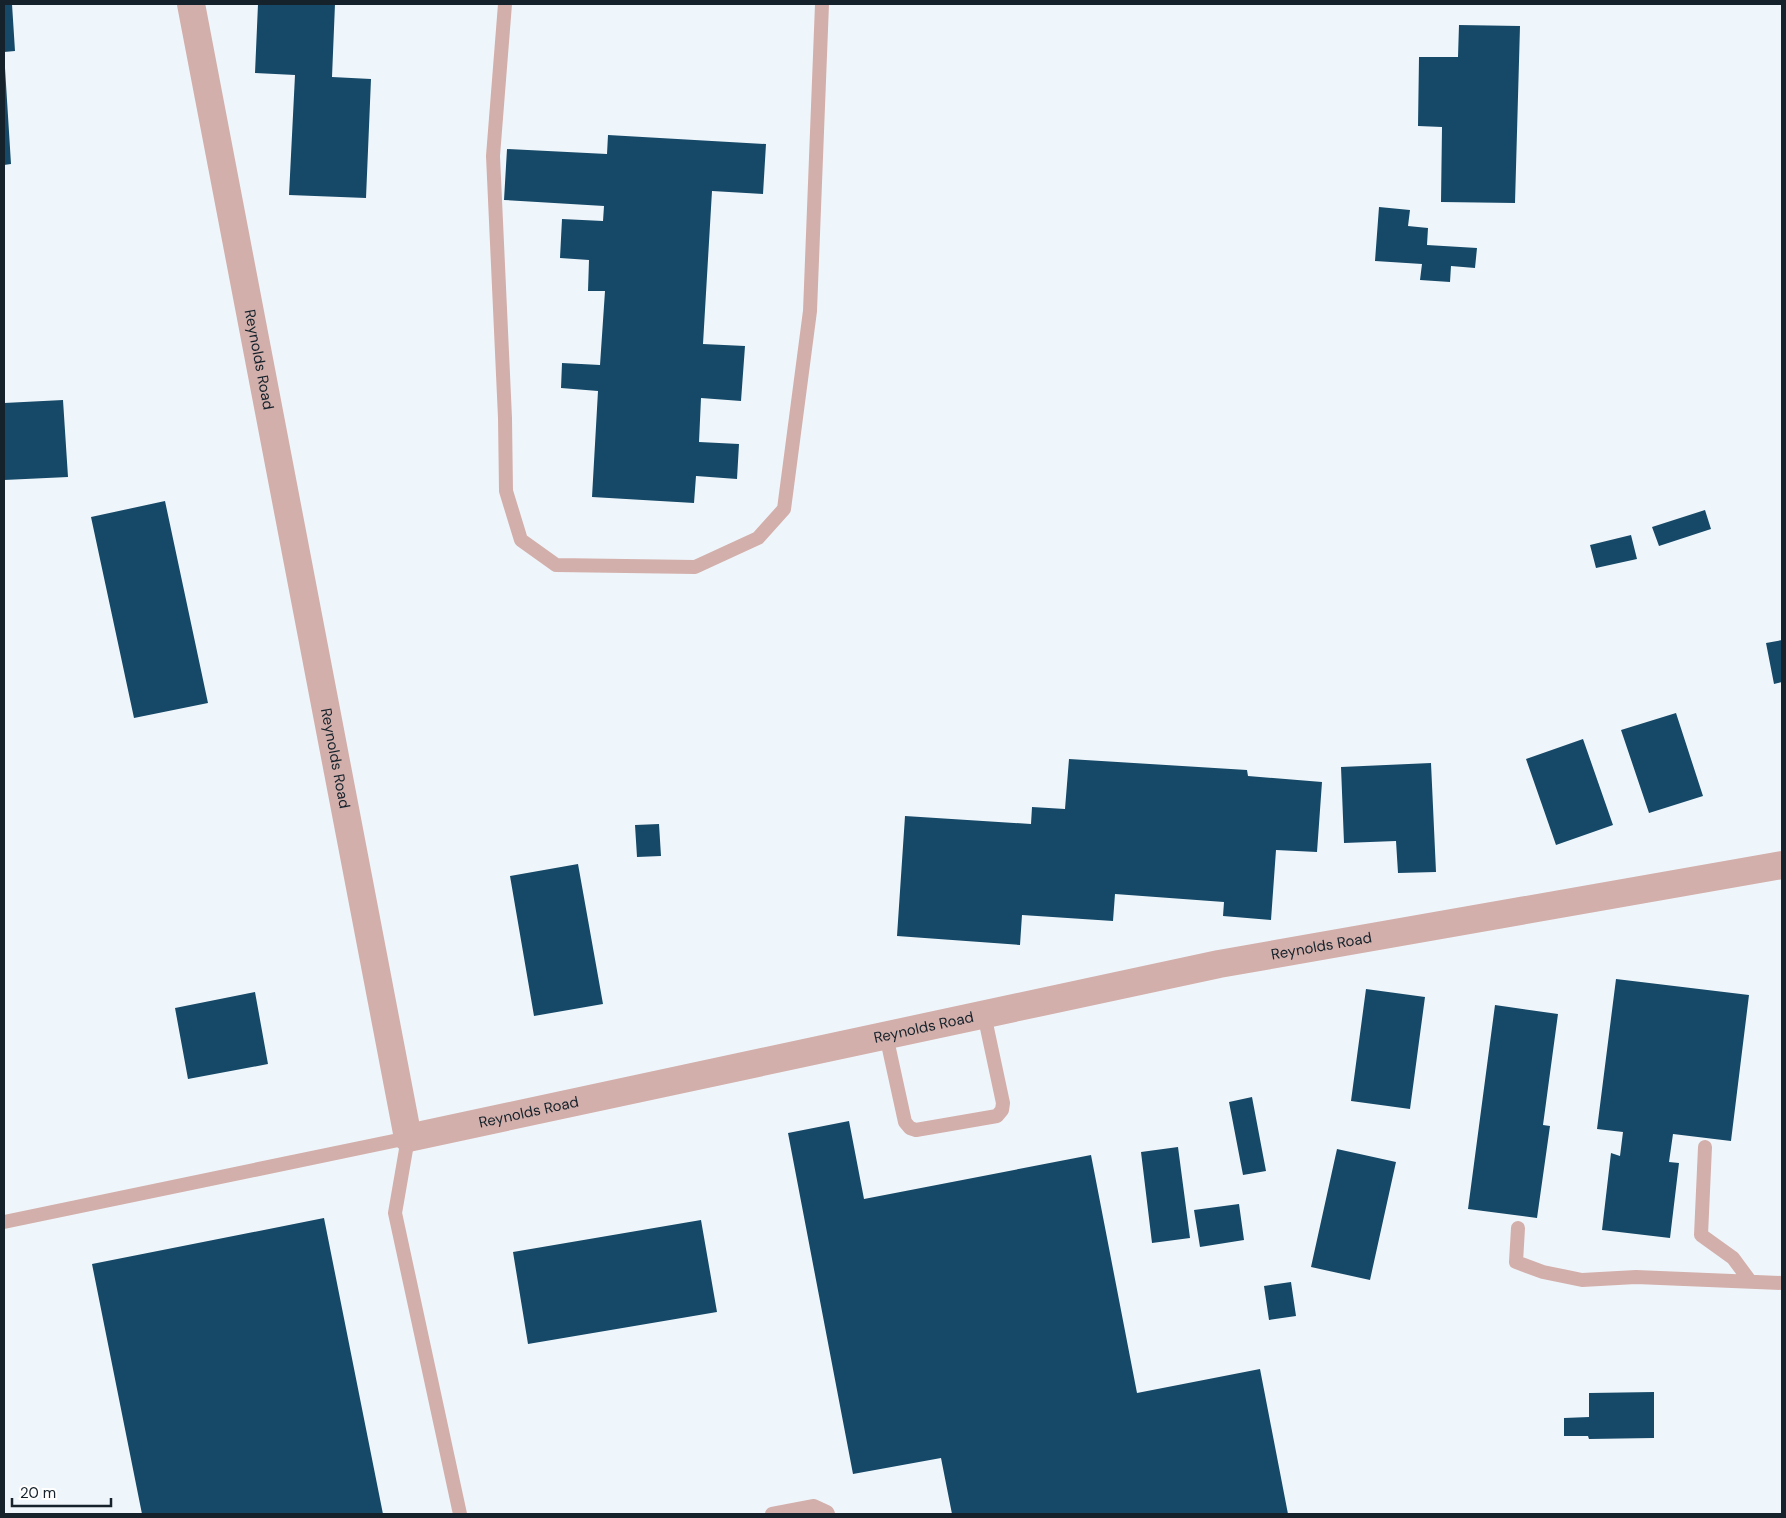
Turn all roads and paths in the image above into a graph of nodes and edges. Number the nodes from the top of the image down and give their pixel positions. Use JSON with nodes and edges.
{"nodes":[{"id":1,"x":191,"y":4,"type":"edge"},
{"id":2,"x":505,"y":4,"type":"edge"},
{"id":3,"x":822,"y":4,"type":"edge"},
{"id":4,"x":1782,"y":865,"type":"edge"},
{"id":5,"x":984,"y":1014,"type":"junction"},
{"id":6,"x":886,"y":1035,"type":"junction"},
{"id":7,"x":408,"y":1138,"type":"junction"},
{"id":8,"x":1704,"y":1147,"type":"dead end"},
{"id":9,"x":4,"y":1222,"type":"edge"},
{"id":10,"x":1518,"y":1228,"type":"dead end"},
{"id":11,"x":1750,"y":1281,"type":"junction"},
{"id":12,"x":1782,"y":1284,"type":"edge"},
{"id":13,"x":460,"y":1514,"type":"edge"},
{"id":14,"x":772,"y":1514,"type":"edge"},
{"id":15,"x":828,"y":1514,"type":"edge"}],
"edges":[{"from":1,"to":7,"type":"street","name":"Reynolds Road"},
{"from":2,"to":3,"type":"lane"},
{"from":4,"to":5,"type":"street","name":"Reynolds Road"},
{"from":5,"to":6,"type":"street","name":"Reynolds Road"},
{"from":5,"to":6,"type":"lane"},
{"from":6,"to":7,"type":"street","name":"Reynolds Road"},
{"from":7,"to":9,"type":"lane"},
{"from":7,"to":13,"type":"lane"},
{"from":8,"to":11,"type":"lane"},
{"from":10,"to":11,"type":"lane"},
{"from":11,"to":12,"type":"lane"},
{"from":14,"to":15,"type":"lane"}]}
